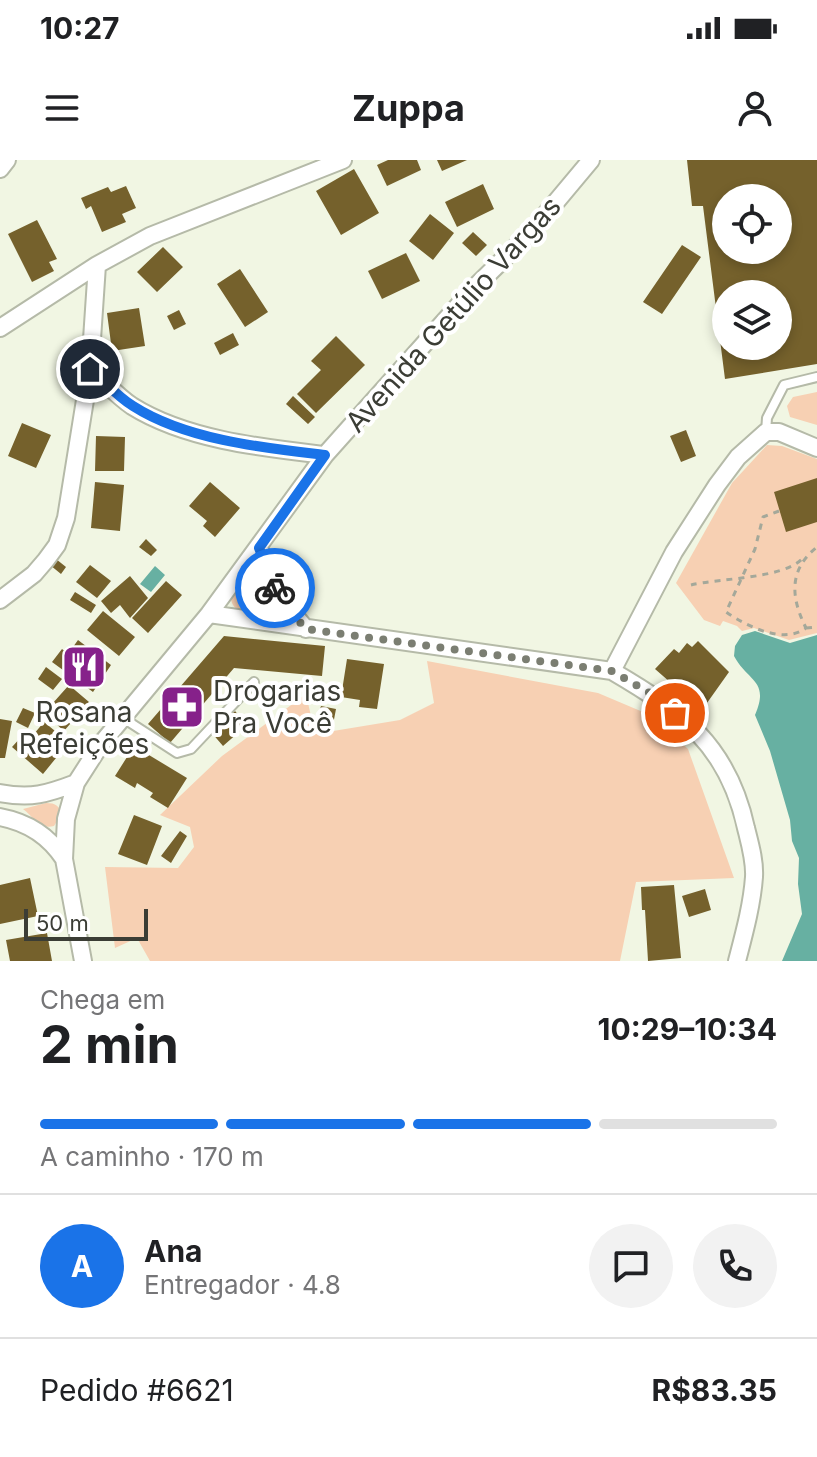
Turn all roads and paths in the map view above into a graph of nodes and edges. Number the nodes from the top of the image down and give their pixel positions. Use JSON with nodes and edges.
{"nodes":[{"id":1,"x":7,"y":160,"type":"edge"},
{"id":2,"x":343,"y":160,"type":"edge"},
{"id":3,"x":591,"y":160,"type":"edge"},
{"id":4,"x":0,"y":169,"type":"edge"},
{"id":5,"x":97,"y":265,"type":"junction"},
{"id":6,"x":0,"y":328,"type":"edge"},
{"id":7,"x":90,"y":369,"type":"junction"},
{"id":8,"x":817,"y":377,"type":"edge"},
{"id":9,"x":766,"y":432,"type":"junction"},
{"id":10,"x":817,"y":448,"type":"edge"},
{"id":11,"x":325,"y":455,"type":"junction"},
{"id":12,"x":779,"y":511,"type":"dead end"},
{"id":13,"x":817,"y":547,"type":"edge"},
{"id":14,"x":259,"y":548,"type":"junction"},
{"id":15,"x":805,"y":556,"type":"junction"},
{"id":16,"x":742,"y":576,"type":"junction"},
{"id":17,"x":691,"y":585,"type":"dead end"},
{"id":18,"x":0,"y":600,"type":"edge"},
{"id":19,"x":209,"y":614,"type":"junction"},
{"id":20,"x":817,"y":627,"type":"edge"},
{"id":21,"x":806,"y":628,"type":"junction"},
{"id":22,"x":306,"y":629,"type":"junction"},
{"id":23,"x":612,"y":671,"type":"junction"},
{"id":24,"x":254,"y":682,"type":"dead end"},
{"id":25,"x":123,"y":718,"type":"junction"},
{"id":26,"x":76,"y":783,"type":"junction"},
{"id":27,"x":0,"y":793,"type":"edge"},
{"id":28,"x":23,"y":798,"type":"junction"},
{"id":29,"x":8,"y":818,"type":"edge"},
{"id":30,"x":64,"y":859,"type":"junction"},
{"id":31,"x":83,"y":961,"type":"edge"},
{"id":32,"x":737,"y":961,"type":"edge"}],
"edges":[{"from":1,"to":4,"type":"street"},
{"from":2,"to":5,"type":"street"},
{"from":3,"to":11,"type":"street","name":"Avenida Getúlio Vargas"},
{"from":5,"to":6,"type":"street"},
{"from":5,"to":7,"type":"street"},
{"from":7,"to":11,"type":"street"},
{"from":7,"to":18,"type":"street"},
{"from":8,"to":9,"type":"lane"},
{"from":9,"to":10,"type":"street"},
{"from":9,"to":23,"type":"street"},
{"from":11,"to":14,"type":"street","name":"Avenida Getúlio Vargas"},
{"from":12,"to":16,"type":"path"},
{"from":13,"to":15,"type":"path"},
{"from":14,"to":19,"type":"street","name":"Avenida Getúlio Vargas"},
{"from":14,"to":22,"type":"street"},
{"from":15,"to":16,"type":"path"},
{"from":15,"to":21,"type":"path"},
{"from":16,"to":17,"type":"path"},
{"from":16,"to":21,"type":"path"},
{"from":19,"to":22,"type":"street"},
{"from":19,"to":25,"type":"street","name":"Avenida Getúlio Vargas"},
{"from":20,"to":21,"type":"path"},
{"from":22,"to":23,"type":"street"},
{"from":23,"to":32,"type":"street"},
{"from":24,"to":25,"type":"lane"},
{"from":25,"to":26,"type":"street","name":"Avenida Getúlio Vargas"},
{"from":26,"to":28,"type":"street"},
{"from":26,"to":30,"type":"street","name":"Avenida Getúlio Vargas"},
{"from":27,"to":28,"type":"street"},
{"from":28,"to":29,"type":"street"},
{"from":29,"to":30,"type":"street"},
{"from":30,"to":31,"type":"street","name":"Avenida Getúlio Vargas"}]}
